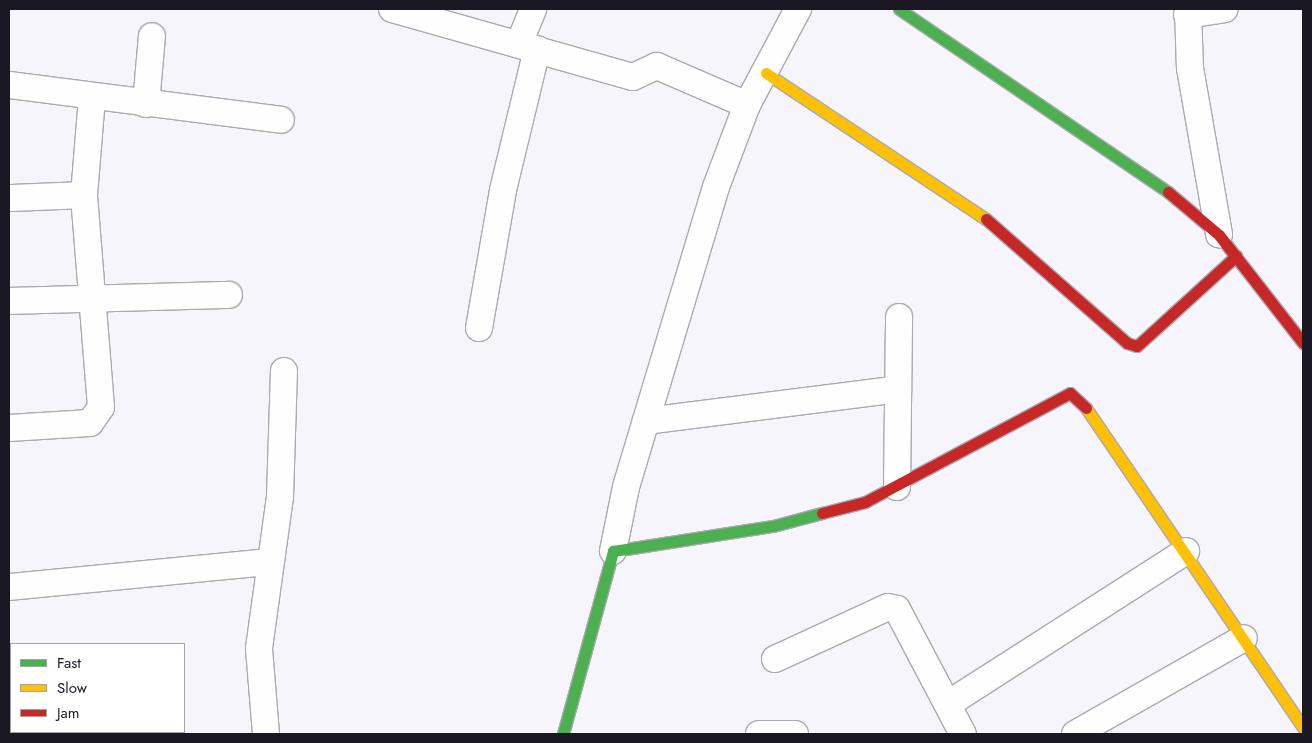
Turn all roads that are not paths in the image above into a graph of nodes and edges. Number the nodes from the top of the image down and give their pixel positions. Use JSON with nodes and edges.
{"nodes":[{"id":1,"x":392,"y":9,"type":"edge"},
{"id":2,"x":533,"y":9,"type":"edge"},
{"id":3,"x":798,"y":9,"type":"edge"},
{"id":4,"x":899,"y":9,"type":"edge"},
{"id":5,"x":1225,"y":9,"type":"edge"},
{"id":6,"x":1188,"y":12,"type":"edge"},
{"id":7,"x":152,"y":36,"type":"dead end"},
{"id":8,"x":528,"y":46,"type":"junction"},
{"id":9,"x":766,"y":72,"type":"junction"},
{"id":10,"x":9,"y":85,"type":"edge"},
{"id":11,"x":92,"y":97,"type":"junction"},
{"id":12,"x":146,"y":104,"type":"junction"},
{"id":13,"x":747,"y":105,"type":"junction"},
{"id":14,"x":281,"y":120,"type":"dead end"},
{"id":15,"x":84,"y":195,"type":"junction"},
{"id":16,"x":9,"y":198,"type":"edge"},
{"id":17,"x":1219,"y":235,"type":"junction"},
{"id":18,"x":1236,"y":256,"type":"junction"},
{"id":19,"x":229,"y":295,"type":"dead end"},
{"id":20,"x":94,"y":298,"type":"junction"},
{"id":21,"x":9,"y":301,"type":"edge"},
{"id":22,"x":899,"y":318,"type":"dead end"},
{"id":23,"x":479,"y":328,"type":"dead end"},
{"id":24,"x":1303,"y":343,"type":"edge"},
{"id":25,"x":284,"y":371,"type":"dead end"},
{"id":26,"x":898,"y":389,"type":"junction"},
{"id":27,"x":646,"y":421,"type":"junction"},
{"id":28,"x":9,"y":428,"type":"edge"},
{"id":29,"x":897,"y":487,"type":"junction"},
{"id":30,"x":613,"y":551,"type":"junction"},
{"id":31,"x":1186,"y":551,"type":"junction"},
{"id":32,"x":270,"y":562,"type":"junction"},
{"id":33,"x":9,"y":586,"type":"edge"},
{"id":34,"x":1244,"y":638,"type":"junction"},
{"id":35,"x":775,"y":659,"type":"dead end"},
{"id":36,"x":948,"y":704,"type":"junction"},
{"id":37,"x":1303,"y":727,"type":"edge"},
{"id":38,"x":266,"y":734,"type":"edge"},
{"id":39,"x":563,"y":734,"type":"edge"},
{"id":40,"x":759,"y":734,"type":"edge"},
{"id":41,"x":795,"y":734,"type":"edge"},
{"id":42,"x":963,"y":734,"type":"edge"},
{"id":43,"x":1075,"y":734,"type":"edge"}],
"edges":[{"from":1,"to":8,"type":"street"},
{"from":2,"to":8,"type":"street"},
{"from":3,"to":9,"type":"street"},
{"from":4,"to":17,"type":"street"},
{"from":5,"to":6,"type":"street"},
{"from":6,"to":17,"type":"street"},
{"from":7,"to":12,"type":"street"},
{"from":8,"to":13,"type":"street"},
{"from":8,"to":23,"type":"street"},
{"from":9,"to":13,"type":"street"},
{"from":9,"to":18,"type":"street"},
{"from":10,"to":11,"type":"street"},
{"from":11,"to":12,"type":"street"},
{"from":11,"to":15,"type":"street"},
{"from":12,"to":14,"type":"street"},
{"from":13,"to":27,"type":"street"},
{"from":15,"to":16,"type":"street"},
{"from":15,"to":20,"type":"street"},
{"from":17,"to":18,"type":"street"},
{"from":18,"to":24,"type":"street"},
{"from":19,"to":20,"type":"street"},
{"from":20,"to":21,"type":"street"},
{"from":20,"to":28,"type":"street"},
{"from":22,"to":26,"type":"street"},
{"from":25,"to":32,"type":"street"},
{"from":26,"to":27,"type":"street"},
{"from":26,"to":29,"type":"street"},
{"from":27,"to":30,"type":"street"},
{"from":29,"to":30,"type":"street"},
{"from":29,"to":31,"type":"street"},
{"from":30,"to":39,"type":"street"},
{"from":31,"to":34,"type":"street"},
{"from":31,"to":36,"type":"street"},
{"from":32,"to":33,"type":"street"},
{"from":32,"to":38,"type":"street"},
{"from":34,"to":37,"type":"street"},
{"from":34,"to":43,"type":"street"},
{"from":35,"to":36,"type":"street"},
{"from":36,"to":42,"type":"street"},
{"from":40,"to":41,"type":"street"}]}
